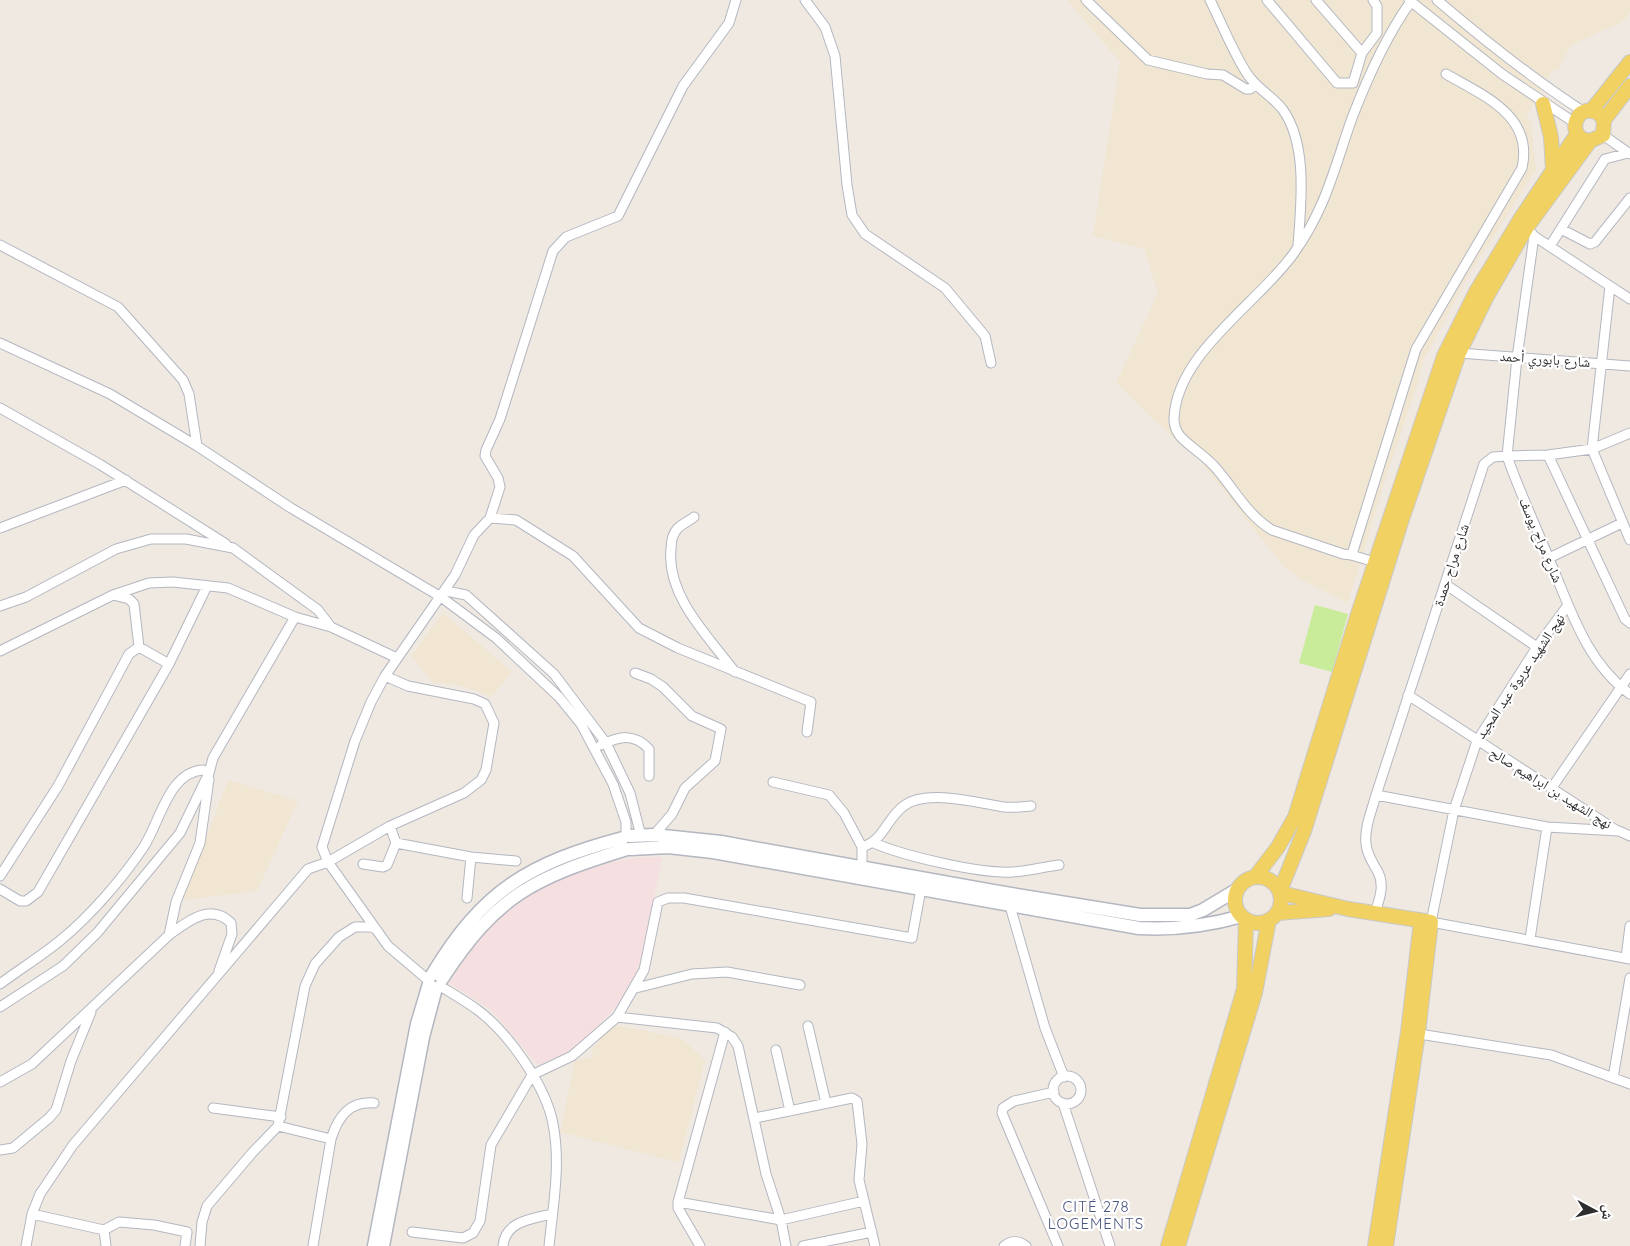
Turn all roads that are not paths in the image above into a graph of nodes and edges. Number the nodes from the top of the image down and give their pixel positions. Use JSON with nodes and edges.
{"nodes":[{"id":1,"x":736,"y":0,"type":"edge"},
{"id":2,"x":805,"y":0,"type":"edge"},
{"id":3,"x":1086,"y":0,"type":"edge"},
{"id":4,"x":1210,"y":0,"type":"edge"},
{"id":5,"x":1267,"y":0,"type":"edge"},
{"id":6,"x":1316,"y":0,"type":"edge"},
{"id":7,"x":1373,"y":0,"type":"edge"},
{"id":8,"x":1437,"y":0,"type":"edge"},
{"id":9,"x":1410,"y":1,"type":"edge"},
{"id":10,"x":1362,"y":53,"type":"junction"},
{"id":11,"x":1630,"y":62,"type":"edge"},
{"id":12,"x":1446,"y":74,"type":"dead end"},
{"id":13,"x":1255,"y":84,"type":"junction"},
{"id":14,"x":1630,"y":86,"type":"edge"},
{"id":15,"x":1543,"y":104,"type":"junction"},
{"id":16,"x":1588,"y":111,"type":"junction"},
{"id":17,"x":1604,"y":120,"type":"junction"},
{"id":18,"x":1576,"y":128,"type":"junction"},
{"id":19,"x":1603,"y":135,"type":"junction"},
{"id":20,"x":1590,"y":142,"type":"junction"},
{"id":21,"x":1629,"y":154,"type":"edge"},
{"id":22,"x":1553,"y":170,"type":"junction"},
{"id":23,"x":1630,"y":198,"type":"edge"},
{"id":24,"x":1561,"y":229,"type":"junction"},
{"id":25,"x":1531,"y":232,"type":"junction"},
{"id":26,"x":0,"y":245,"type":"edge"},
{"id":27,"x":1550,"y":246,"type":"junction"},
{"id":28,"x":1297,"y":248,"type":"junction"},
{"id":29,"x":1610,"y":286,"type":"junction"},
{"id":30,"x":1630,"y":299,"type":"edge"},
{"id":31,"x":0,"y":343,"type":"edge"},
{"id":32,"x":1459,"y":353,"type":"junction"},
{"id":33,"x":1517,"y":358,"type":"junction"},
{"id":34,"x":991,"y":363,"type":"dead end"},
{"id":35,"x":1602,"y":363,"type":"junction"},
{"id":36,"x":1630,"y":366,"type":"edge"},
{"id":37,"x":0,"y":408,"type":"edge"},
{"id":38,"x":1630,"y":433,"type":"edge"},
{"id":39,"x":197,"y":446,"type":"junction"},
{"id":40,"x":1592,"y":448,"type":"junction"},
{"id":41,"x":1548,"y":455,"type":"junction"},
{"id":42,"x":1507,"y":456,"type":"junction"},
{"id":43,"x":126,"y":480,"type":"junction"},
{"id":44,"x":694,"y":517,"type":"dead end"},
{"id":45,"x":490,"y":518,"type":"junction"},
{"id":46,"x":1622,"y":523,"type":"junction"},
{"id":47,"x":0,"y":528,"type":"edge"},
{"id":48,"x":1586,"y":539,"type":"junction"},
{"id":49,"x":1630,"y":540,"type":"edge"},
{"id":50,"x":233,"y":548,"type":"junction"},
{"id":51,"x":1351,"y":556,"type":"junction"},
{"id":52,"x":1549,"y":558,"type":"junction"},
{"id":53,"x":1374,"y":562,"type":"junction"},
{"id":54,"x":456,"y":575,"type":"junction"},
{"id":55,"x":1445,"y":584,"type":"junction"},
{"id":56,"x":207,"y":586,"type":"junction"},
{"id":57,"x":444,"y":594,"type":"junction"},
{"id":58,"x":466,"y":595,"type":"junction"},
{"id":59,"x":113,"y":596,"type":"junction"},
{"id":60,"x":1568,"y":604,"type":"junction"},
{"id":61,"x":0,"y":606,"type":"edge"},
{"id":62,"x":295,"y":617,"type":"junction"},
{"id":63,"x":1630,"y":623,"type":"edge"},
{"id":64,"x":331,"y":627,"type":"junction"},
{"id":65,"x":139,"y":647,"type":"junction"},
{"id":66,"x":1537,"y":647,"type":"junction"},
{"id":67,"x":0,"y":651,"type":"edge"},
{"id":68,"x":397,"y":658,"type":"junction"},
{"id":69,"x":169,"y":664,"type":"junction"},
{"id":70,"x":635,"y":673,"type":"dead end"},
{"id":71,"x":736,"y":673,"type":"junction"},
{"id":72,"x":1630,"y":674,"type":"edge"},
{"id":73,"x":385,"y":676,"type":"junction"},
{"id":74,"x":1620,"y":686,"type":"junction"},
{"id":75,"x":1630,"y":694,"type":"edge"},
{"id":76,"x":1408,"y":696,"type":"junction"},
{"id":77,"x":807,"y":732,"type":"dead end"},
{"id":78,"x":1476,"y":741,"type":"junction"},
{"id":79,"x":606,"y":743,"type":"junction"},
{"id":80,"x":594,"y":748,"type":"junction"},
{"id":81,"x":209,"y":773,"type":"junction"},
{"id":82,"x":649,"y":776,"type":"dead end"},
{"id":83,"x":773,"y":782,"type":"dead end"},
{"id":84,"x":1551,"y":789,"type":"junction"},
{"id":85,"x":1376,"y":795,"type":"junction"},
{"id":86,"x":1031,"y":806,"type":"dead end"},
{"id":87,"x":1454,"y":810,"type":"junction"},
{"id":88,"x":390,"y":826,"type":"junction"},
{"id":89,"x":1547,"y":827,"type":"junction"},
{"id":90,"x":1619,"y":831,"type":"junction"},
{"id":91,"x":1630,"y":836,"type":"edge"},
{"id":92,"x":633,"y":840,"type":"junction"},
{"id":93,"x":396,"y":843,"type":"junction"},
{"id":94,"x":874,"y":843,"type":"junction"},
{"id":95,"x":862,"y":847,"type":"junction"},
{"id":96,"x":471,"y":857,"type":"junction"},
{"id":97,"x":516,"y":861,"type":"dead end"},
{"id":98,"x":328,"y":862,"type":"junction"},
{"id":99,"x":363,"y":864,"type":"dead end"},
{"id":100,"x":1058,"y":865,"type":"dead end"},
{"id":101,"x":862,"y":868,"type":"junction"},
{"id":102,"x":0,"y":876,"type":"edge"},
{"id":103,"x":1255,"y":877,"type":"junction"},
{"id":104,"x":0,"y":889,"type":"edge"},
{"id":105,"x":921,"y":889,"type":"junction"},
{"id":106,"x":1238,"y":889,"type":"junction"},
{"id":107,"x":1280,"y":892,"type":"junction"},
{"id":108,"x":466,"y":898,"type":"dead end"},
{"id":109,"x":1010,"y":906,"type":"junction"},
{"id":110,"x":362,"y":909,"type":"junction"},
{"id":111,"x":1348,"y":909,"type":"junction"},
{"id":112,"x":1375,"y":914,"type":"junction"},
{"id":113,"x":1273,"y":917,"type":"junction"},
{"id":114,"x":1244,"y":918,"type":"junction"},
{"id":115,"x":1426,"y":922,"type":"junction"},
{"id":116,"x":1630,"y":926,"type":"edge"},
{"id":117,"x":355,"y":927,"type":"junction"},
{"id":118,"x":376,"y":929,"type":"junction"},
{"id":119,"x":169,"y":935,"type":"junction"},
{"id":120,"x":1530,"y":939,"type":"junction"},
{"id":121,"x":1628,"y":958,"type":"edge"},
{"id":122,"x":217,"y":976,"type":"junction"},
{"id":123,"x":1630,"y":978,"type":"edge"},
{"id":124,"x":435,"y":982,"type":"junction"},
{"id":125,"x":0,"y":984,"type":"edge"},
{"id":126,"x":800,"y":985,"type":"dead end"},
{"id":127,"x":636,"y":988,"type":"junction"},
{"id":128,"x":0,"y":1007,"type":"edge"},
{"id":129,"x":92,"y":1010,"type":"junction"},
{"id":130,"x":617,"y":1017,"type":"junction"},
{"id":131,"x":808,"y":1026,"type":"dead end"},
{"id":132,"x":725,"y":1032,"type":"junction"},
{"id":133,"x":1413,"y":1033,"type":"junction"},
{"id":134,"x":776,"y":1050,"type":"dead end"},
{"id":135,"x":532,"y":1075,"type":"junction"},
{"id":136,"x":1064,"y":1077,"type":"junction"},
{"id":137,"x":1613,"y":1078,"type":"junction"},
{"id":138,"x":0,"y":1082,"type":"edge"},
{"id":139,"x":1630,"y":1084,"type":"edge"},
{"id":140,"x":1054,"y":1092,"type":"junction"},
{"id":141,"x":374,"y":1103,"type":"dead end"},
{"id":142,"x":826,"y":1103,"type":"junction"},
{"id":143,"x":1063,"y":1103,"type":"junction"},
{"id":144,"x":213,"y":1108,"type":"dead end"},
{"id":145,"x":790,"y":1111,"type":"junction"},
{"id":146,"x":755,"y":1118,"type":"junction"},
{"id":147,"x":279,"y":1121,"type":"junction"},
{"id":148,"x":332,"y":1139,"type":"junction"},
{"id":149,"x":0,"y":1150,"type":"edge"},
{"id":150,"x":1395,"y":1150,"type":"junction"},
{"id":151,"x":864,"y":1201,"type":"junction"},
{"id":152,"x":678,"y":1202,"type":"junction"},
{"id":153,"x":32,"y":1214,"type":"junction"},
{"id":154,"x":552,"y":1214,"type":"junction"},
{"id":155,"x":781,"y":1220,"type":"junction"},
{"id":156,"x":104,"y":1230,"type":"junction"},
{"id":157,"x":412,"y":1232,"type":"dead end"},
{"id":158,"x":872,"y":1232,"type":"junction"},
{"id":159,"x":26,"y":1246,"type":"edge"},
{"id":160,"x":106,"y":1246,"type":"edge"},
{"id":161,"x":185,"y":1246,"type":"edge"},
{"id":162,"x":200,"y":1246,"type":"edge"},
{"id":163,"x":313,"y":1246,"type":"edge"},
{"id":164,"x":374,"y":1246,"type":"edge"},
{"id":165,"x":384,"y":1246,"type":"edge"},
{"id":166,"x":503,"y":1246,"type":"edge"},
{"id":167,"x":550,"y":1246,"type":"edge"},
{"id":168,"x":700,"y":1246,"type":"edge"},
{"id":169,"x":786,"y":1246,"type":"edge"},
{"id":170,"x":803,"y":1246,"type":"edge"},
{"id":171,"x":875,"y":1246,"type":"edge"},
{"id":172,"x":1004,"y":1246,"type":"edge"},
{"id":173,"x":1026,"y":1246,"type":"edge"},
{"id":174,"x":1058,"y":1246,"type":"edge"},
{"id":175,"x":1110,"y":1246,"type":"edge"},
{"id":176,"x":1168,"y":1246,"type":"edge"},
{"id":177,"x":1178,"y":1246,"type":"edge"},
{"id":178,"x":1375,"y":1246,"type":"edge"},
{"id":179,"x":1386,"y":1246,"type":"edge"}],
"edges":[{"from":1,"to":45,"type":"street"},
{"from":2,"to":34,"type":"street"},
{"from":3,"to":13,"type":"street"},
{"from":4,"to":13,"type":"street"},
{"from":5,"to":10,"type":"street"},
{"from":6,"to":10,"type":"street"},
{"from":7,"to":10,"type":"street"},
{"from":8,"to":16,"type":"street"},
{"from":9,"to":15,"type":"street"},
{"from":9,"to":28,"type":"street"},
{"from":11,"to":16,"type":"main road"},
{"from":12,"to":51,"type":"street"},
{"from":13,"to":28,"type":"street"},
{"from":14,"to":17,"type":"main road"},
{"from":15,"to":18,"type":"street"},
{"from":15,"to":22,"type":"main road"},
{"from":16,"to":17,"type":"main road"},
{"from":16,"to":18,"type":"main road"},
{"from":17,"to":19,"type":"main road"},
{"from":18,"to":20,"type":"main road"},
{"from":18,"to":22,"type":"main road"},
{"from":19,"to":20,"type":"main road"},
{"from":19,"to":21,"type":"street"},
{"from":20,"to":25,"type":"main road"},
{"from":21,"to":24,"type":"street"},
{"from":22,"to":53,"type":"main road"},
{"from":23,"to":24,"type":"street"},
{"from":24,"to":27,"type":"street"},
{"from":25,"to":27,"type":"street"},
{"from":25,"to":32,"type":"main road"},
{"from":25,"to":33,"type":"street"},
{"from":26,"to":39,"type":"street"},
{"from":27,"to":29,"type":"street"},
{"from":28,"to":51,"type":"street"},
{"from":29,"to":30,"type":"street"},
{"from":29,"to":35,"type":"street"},
{"from":31,"to":39,"type":"street"},
{"from":32,"to":33,"type":"street","name":"شارع بابوري أحمد"},
{"from":32,"to":107,"type":"main road"},
{"from":33,"to":35,"type":"street","name":"شارع بابوري أحمد"},
{"from":33,"to":42,"type":"street"},
{"from":35,"to":36,"type":"street","name":"شارع بابوري أحمد"},
{"from":35,"to":40,"type":"street"},
{"from":37,"to":43,"type":"street"},
{"from":38,"to":40,"type":"street"},
{"from":39,"to":57,"type":"street"},
{"from":40,"to":41,"type":"street"},
{"from":40,"to":46,"type":"street"},
{"from":41,"to":42,"type":"street"},
{"from":41,"to":48,"type":"street"},
{"from":42,"to":52,"type":"street","name":"شارع مراح يوسف"},
{"from":42,"to":55,"type":"street","name":"شارع مراح حمدة"},
{"from":43,"to":47,"type":"street"},
{"from":43,"to":50,"type":"street"},
{"from":44,"to":71,"type":"street"},
{"from":45,"to":54,"type":"street"},
{"from":45,"to":71,"type":"street"},
{"from":46,"to":48,"type":"street"},
{"from":46,"to":49,"type":"street"},
{"from":48,"to":52,"type":"street"},
{"from":48,"to":63,"type":"street"},
{"from":50,"to":61,"type":"street"},
{"from":50,"to":64,"type":"street"},
{"from":51,"to":53,"type":"street"},
{"from":52,"to":60,"type":"street","name":"شارع مراح يوسف"},
{"from":53,"to":103,"type":"main road"},
{"from":54,"to":57,"type":"street"},
{"from":54,"to":58,"type":"street"},
{"from":55,"to":66,"type":"street"},
{"from":55,"to":76,"type":"street","name":"شارع مراح حمدة"},
{"from":56,"to":59,"type":"street"},
{"from":56,"to":62,"type":"street"},
{"from":56,"to":69,"type":"street"},
{"from":57,"to":58,"type":"street"},
{"from":57,"to":68,"type":"street"},
{"from":57,"to":80,"type":"street"},
{"from":58,"to":79,"type":"street"},
{"from":59,"to":65,"type":"street"},
{"from":59,"to":67,"type":"street"},
{"from":60,"to":66,"type":"street","name":"نهج الشهيد عريوة عبد المجيد"},
{"from":60,"to":74,"type":"street","name":"شارع مراح يوسف"},
{"from":62,"to":64,"type":"street"},
{"from":62,"to":81,"type":"street"},
{"from":64,"to":68,"type":"street"},
{"from":65,"to":69,"type":"street"},
{"from":65,"to":102,"type":"street"},
{"from":66,"to":78,"type":"street","name":"نهج الشهيد عريوة عبد المجيد"},
{"from":68,"to":73,"type":"street"},
{"from":69,"to":104,"type":"street"},
{"from":70,"to":92,"type":"street"},
{"from":71,"to":77,"type":"street"},
{"from":72,"to":74,"type":"street"},
{"from":73,"to":88,"type":"street"},
{"from":73,"to":98,"type":"street"},
{"from":74,"to":75,"type":"street","name":"شارع مراح يوسف"},
{"from":74,"to":84,"type":"street"},
{"from":76,"to":78,"type":"street","name":"نهج الشهيد بن ابراهيم صالح"},
{"from":76,"to":85,"type":"street","name":"شارع مراح حمدة"},
{"from":78,"to":84,"type":"street","name":"نهج الشهيد بن ابراهيم صالح"},
{"from":78,"to":87,"type":"street","name":"نهج الشهيد عريوة عبد المجيد"},
{"from":79,"to":80,"type":"street"},
{"from":79,"to":82,"type":"street"},
{"from":79,"to":92,"type":"street"},
{"from":80,"to":92,"type":"street"},
{"from":81,"to":119,"type":"street"},
{"from":81,"to":125,"type":"street"},
{"from":81,"to":128,"type":"street"},
{"from":83,"to":95,"type":"street"},
{"from":84,"to":90,"type":"street","name":"نهج الشهيد بن ابراهيم صالح"},
{"from":85,"to":87,"type":"street"},
{"from":85,"to":112,"type":"street","name":"شارع مراح حمدة"},
{"from":86,"to":94,"type":"street"},
{"from":87,"to":89,"type":"street"},
{"from":87,"to":115,"type":"street","name":"نهج الشهيد عريوة عبد المجيد"},
{"from":88,"to":93,"type":"street"},
{"from":88,"to":98,"type":"street"},
{"from":89,"to":90,"type":"street"},
{"from":89,"to":120,"type":"street"},
{"from":90,"to":91,"type":"street"},
{"from":92,"to":101,"type":"main road"},
{"from":92,"to":105,"type":"main road"},
{"from":92,"to":124,"type":"main road"},
{"from":93,"to":96,"type":"street"},
{"from":93,"to":99,"type":"street"},
{"from":94,"to":95,"type":"street"},
{"from":94,"to":100,"type":"street"},
{"from":95,"to":101,"type":"street"},
{"from":96,"to":97,"type":"street"},
{"from":96,"to":108,"type":"street"},
{"from":98,"to":110,"type":"street"},
{"from":98,"to":122,"type":"street"},
{"from":101,"to":106,"type":"main road"},
{"from":103,"to":106,"type":"main road"},
{"from":103,"to":107,"type":"main road"},
{"from":105,"to":109,"type":"main road"},
{"from":105,"to":127,"type":"street"},
{"from":106,"to":114,"type":"main road"},
{"from":107,"to":111,"type":"main road"},
{"from":107,"to":113,"type":"main road"},
{"from":109,"to":114,"type":"main road"},
{"from":109,"to":136,"type":"street"},
{"from":110,"to":117,"type":"street"},
{"from":110,"to":118,"type":"street"},
{"from":111,"to":112,"type":"main road"},
{"from":111,"to":113,"type":"main road"},
{"from":112,"to":115,"type":"main road"},
{"from":113,"to":114,"type":"main road"},
{"from":113,"to":177,"type":"main road"},
{"from":114,"to":176,"type":"main road"},
{"from":115,"to":120,"type":"street"},
{"from":115,"to":133,"type":"main road"},
{"from":116,"to":121,"type":"street"},
{"from":117,"to":118,"type":"street"},
{"from":117,"to":147,"type":"street"},
{"from":118,"to":124,"type":"street"},
{"from":119,"to":122,"type":"street"},
{"from":119,"to":129,"type":"street"},
{"from":120,"to":121,"type":"street"},
{"from":122,"to":153,"type":"street"},
{"from":123,"to":137,"type":"street"},
{"from":124,"to":135,"type":"street"},
{"from":124,"to":164,"type":"main road"},
{"from":124,"to":165,"type":"main road"},
{"from":126,"to":127,"type":"street"},
{"from":127,"to":130,"type":"street"},
{"from":129,"to":138,"type":"street"},
{"from":129,"to":149,"type":"street"},
{"from":130,"to":132,"type":"street"},
{"from":130,"to":135,"type":"street"},
{"from":131,"to":142,"type":"street"},
{"from":132,"to":146,"type":"street"},
{"from":132,"to":152,"type":"street"},
{"from":133,"to":137,"type":"street"},
{"from":133,"to":150,"type":"main road"},
{"from":134,"to":145,"type":"street"},
{"from":135,"to":154,"type":"street"},
{"from":135,"to":157,"type":"street"},
{"from":136,"to":140,"type":"street"},
{"from":136,"to":143,"type":"street"},
{"from":137,"to":139,"type":"street"},
{"from":140,"to":143,"type":"street"},
{"from":140,"to":174,"type":"street"},
{"from":141,"to":148,"type":"street"},
{"from":142,"to":145,"type":"street"},
{"from":142,"to":151,"type":"street"},
{"from":143,"to":175,"type":"street"},
{"from":144,"to":147,"type":"street"},
{"from":145,"to":146,"type":"street"},
{"from":146,"to":155,"type":"street"},
{"from":147,"to":148,"type":"street"},
{"from":147,"to":162,"type":"street"},
{"from":148,"to":163,"type":"street"},
{"from":150,"to":178,"type":"main road"},
{"from":150,"to":179,"type":"main road"},
{"from":151,"to":155,"type":"street"},
{"from":151,"to":158,"type":"street"},
{"from":152,"to":155,"type":"street"},
{"from":152,"to":168,"type":"street"},
{"from":153,"to":156,"type":"street"},
{"from":153,"to":159,"type":"street"},
{"from":154,"to":166,"type":"street"},
{"from":154,"to":167,"type":"street"},
{"from":155,"to":169,"type":"street"},
{"from":156,"to":160,"type":"street"},
{"from":156,"to":161,"type":"street"},
{"from":158,"to":170,"type":"street"},
{"from":158,"to":171,"type":"street"},
{"from":172,"to":173,"type":"street"}]}
